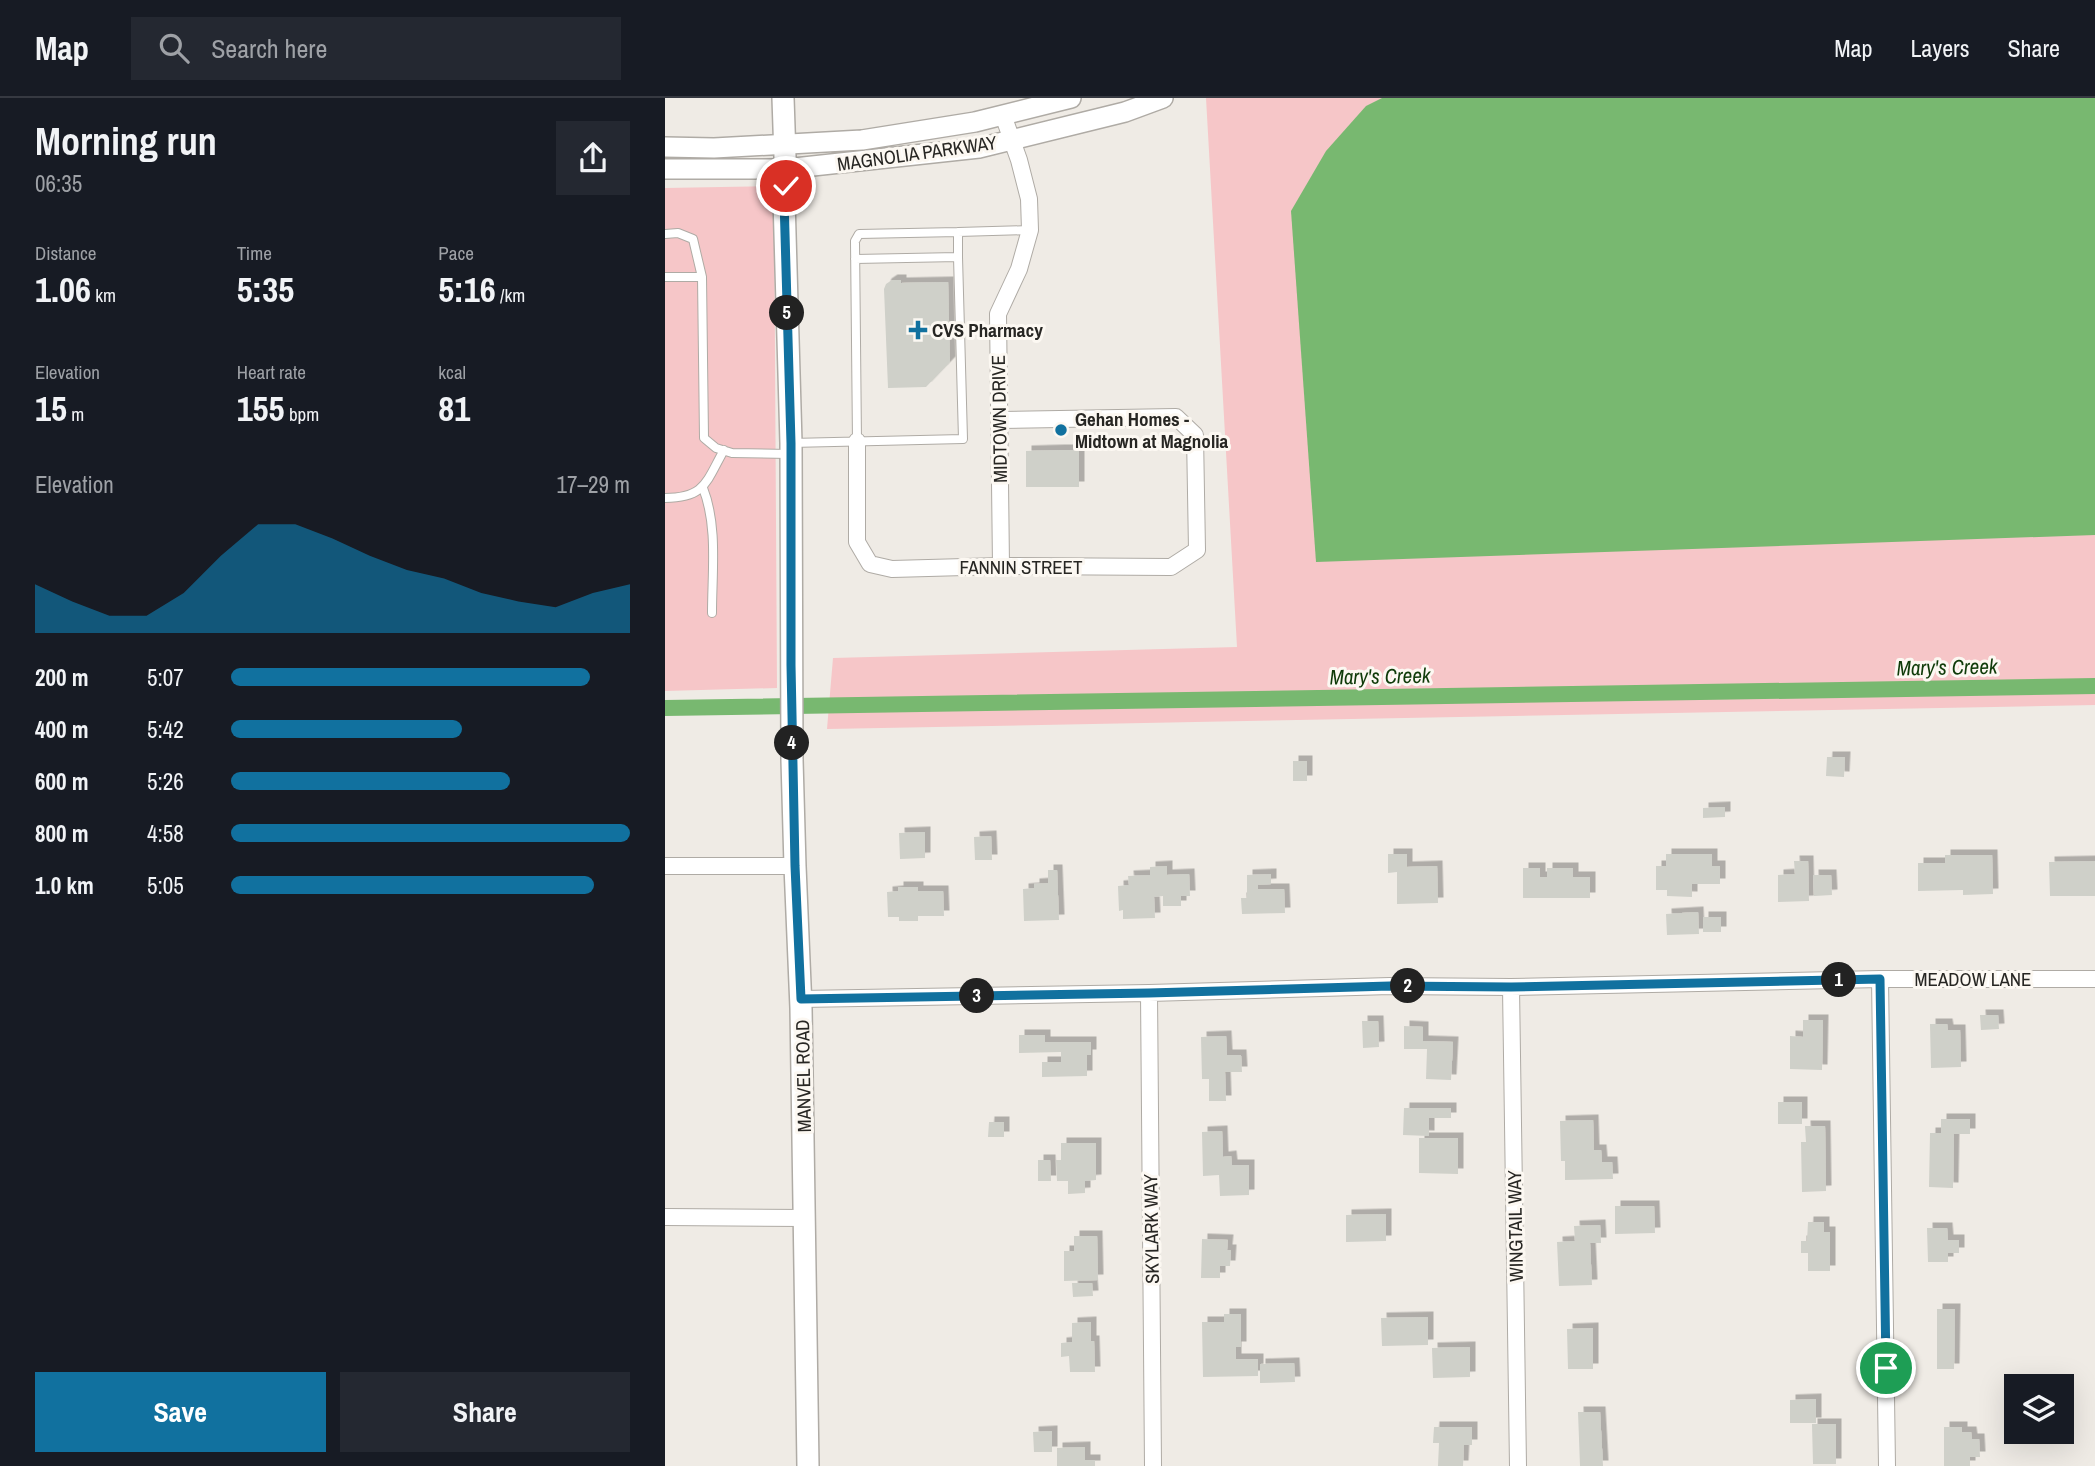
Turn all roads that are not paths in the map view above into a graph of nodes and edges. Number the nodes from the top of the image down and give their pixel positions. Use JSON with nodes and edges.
{"nodes":[{"id":1,"x":783,"y":98,"type":"edge"},
{"id":2,"x":1071,"y":98,"type":"edge"},
{"id":3,"x":1163,"y":98,"type":"edge"},
{"id":4,"x":1003,"y":115,"type":"junction"},
{"id":5,"x":1012,"y":140,"type":"junction"},
{"id":6,"x":784,"y":144,"type":"junction"},
{"id":7,"x":665,"y":147,"type":"edge"},
{"id":8,"x":785,"y":169,"type":"junction"},
{"id":9,"x":665,"y":170,"type":"edge"},
{"id":10,"x":1030,"y":230,"type":"junction"},
{"id":11,"x":958,"y":232,"type":"junction"},
{"id":12,"x":665,"y":234,"type":"edge"},
{"id":13,"x":958,"y":257,"type":"junction"},
{"id":14,"x":855,"y":259,"type":"junction"},
{"id":15,"x":665,"y":277,"type":"edge"},
{"id":16,"x":702,"y":277,"type":"junction"},
{"id":17,"x":1000,"y":420,"type":"junction"},
{"id":18,"x":857,"y":441,"type":"junction"},
{"id":19,"x":791,"y":448,"type":"junction"},
{"id":20,"x":724,"y":450,"type":"junction"},
{"id":21,"x":703,"y":488,"type":"junction"},
{"id":22,"x":665,"y":498,"type":"edge"},
{"id":23,"x":1001,"y":566,"type":"junction"},
{"id":24,"x":712,"y":613,"type":"dead end"},
{"id":25,"x":665,"y":866,"type":"edge"},
{"id":26,"x":795,"y":866,"type":"junction"},
{"id":27,"x":1880,"y":979,"type":"junction"},
{"id":28,"x":2095,"y":979,"type":"edge"},
{"id":29,"x":1511,"y":987,"type":"junction"},
{"id":30,"x":1149,"y":993,"type":"junction"},
{"id":31,"x":801,"y":999,"type":"junction"},
{"id":32,"x":665,"y":1217,"type":"edge"},
{"id":33,"x":805,"y":1218,"type":"junction"},
{"id":34,"x":808,"y":1466,"type":"edge"},
{"id":35,"x":1153,"y":1466,"type":"edge"},
{"id":36,"x":1518,"y":1466,"type":"edge"},
{"id":37,"x":1887,"y":1466,"type":"edge"}],
"edges":[{"from":1,"to":6,"type":"main road","name":"MANVEL ROAD"},
{"from":2,"to":4,"type":"street","name":"MAGNOLIA PARKWAY"},
{"from":3,"to":5,"type":"street","name":"MAGNOLIA PARKWAY"},
{"from":4,"to":5,"type":"street","name":"MIDTOWN DRIVE"},
{"from":4,"to":6,"type":"street","name":"MAGNOLIA PARKWAY"},
{"from":5,"to":8,"type":"street","name":"MAGNOLIA PARKWAY"},
{"from":5,"to":10,"type":"street","name":"MIDTOWN DRIVE"},
{"from":6,"to":7,"type":"street","name":"MAGNOLIA PARKWAY"},
{"from":6,"to":8,"type":"main road","name":"MANVEL ROAD"},
{"from":8,"to":9,"type":"street","name":"MAGNOLIA PARKWAY"},
{"from":8,"to":19,"type":"main road","name":"MANVEL ROAD"},
{"from":10,"to":11,"type":"lane"},
{"from":10,"to":17,"type":"street","name":"MIDTOWN DRIVE"},
{"from":11,"to":13,"type":"lane"},
{"from":11,"to":14,"type":"lane"},
{"from":12,"to":16,"type":"lane"},
{"from":13,"to":14,"type":"lane"},
{"from":13,"to":18,"type":"lane"},
{"from":14,"to":18,"type":"lane"},
{"from":15,"to":16,"type":"lane"},
{"from":16,"to":20,"type":"lane"},
{"from":17,"to":23,"type":"street","name":"MIDTOWN DRIVE"},
{"from":17,"to":23,"type":"street","name":"FANNIN STREET"},
{"from":18,"to":19,"type":"lane"},
{"from":18,"to":23,"type":"street","name":"FANNIN STREET"},
{"from":19,"to":20,"type":"lane"},
{"from":19,"to":26,"type":"main road","name":"MANVEL ROAD"},
{"from":20,"to":21,"type":"lane"},
{"from":21,"to":22,"type":"lane"},
{"from":21,"to":24,"type":"lane"},
{"from":25,"to":26,"type":"street"},
{"from":26,"to":31,"type":"main road","name":"MANVEL ROAD"},
{"from":27,"to":28,"type":"street","name":"MEADOW LANE"},
{"from":27,"to":29,"type":"street","name":"MEADOW LANE"},
{"from":27,"to":37,"type":"street"},
{"from":29,"to":30,"type":"street","name":"MEADOW LANE"},
{"from":29,"to":36,"type":"street","name":"WINGTAIL WAY"},
{"from":30,"to":31,"type":"street","name":"MEADOW LANE"},
{"from":30,"to":35,"type":"street","name":"SKYLARK WAY"},
{"from":31,"to":33,"type":"main road","name":"MANVEL ROAD"},
{"from":32,"to":33,"type":"street"},
{"from":33,"to":34,"type":"main road","name":"MANVEL ROAD"}]}
